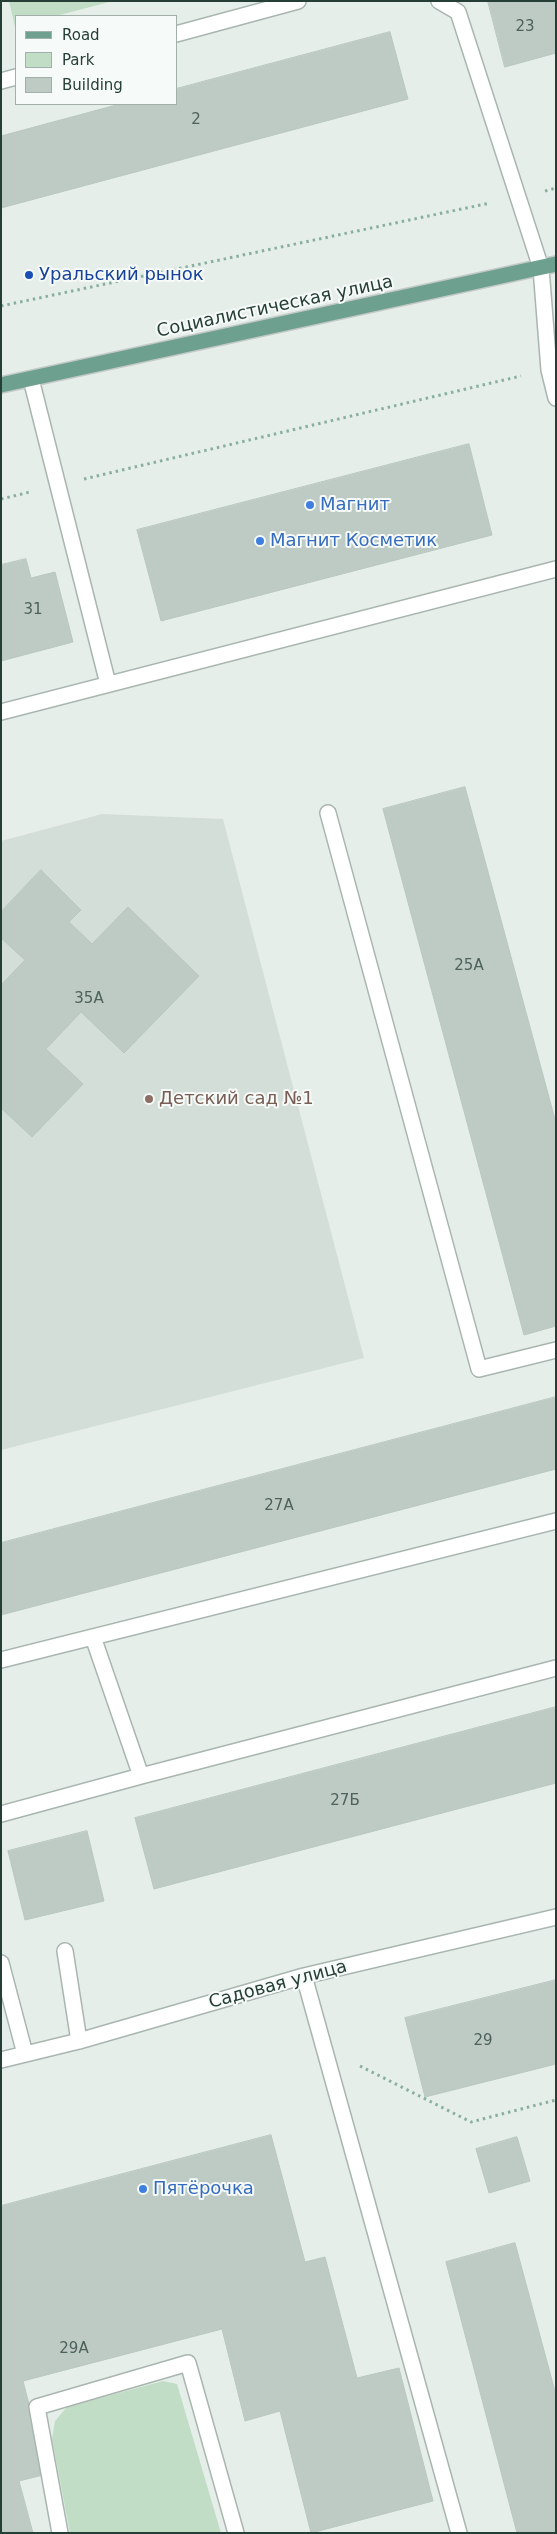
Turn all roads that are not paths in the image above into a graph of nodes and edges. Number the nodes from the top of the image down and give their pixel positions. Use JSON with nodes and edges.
{"nodes":[{"id":1,"x":298,"y":1,"type":"edge"},
{"id":2,"x":439,"y":1,"type":"edge"},
{"id":3,"x":178,"y":33,"type":"edge"},
{"id":4,"x":15,"y":77,"type":"edge"},
{"id":5,"x":1,"y":81,"type":"edge"},
{"id":6,"x":548,"y":266,"type":"edge"},
{"id":7,"x":31,"y":379,"type":"junction"},
{"id":8,"x":1,"y":385,"type":"edge"},
{"id":9,"x":556,"y":398,"type":"edge"},
{"id":10,"x":556,"y":569,"type":"edge"},
{"id":11,"x":108,"y":684,"type":"junction"},
{"id":12,"x":1,"y":712,"type":"edge"},
{"id":13,"x":328,"y":813,"type":"dead end"},
{"id":14,"x":556,"y":1350,"type":"edge"},
{"id":15,"x":556,"y":1521,"type":"edge"},
{"id":16,"x":93,"y":1637,"type":"junction"},
{"id":17,"x":1,"y":1660,"type":"edge"},
{"id":18,"x":556,"y":1668,"type":"edge"},
{"id":19,"x":141,"y":1776,"type":"junction"},
{"id":20,"x":1,"y":1814,"type":"edge"},
{"id":21,"x":556,"y":1917,"type":"edge"},
{"id":22,"x":65,"y":1951,"type":"dead end"},
{"id":23,"x":1,"y":1963,"type":"edge"},
{"id":24,"x":304,"y":1976,"type":"junction"},
{"id":25,"x":79,"y":2041,"type":"junction"},
{"id":26,"x":25,"y":2054,"type":"junction"},
{"id":27,"x":1,"y":2060,"type":"edge"},
{"id":28,"x":60,"y":2533,"type":"edge"},
{"id":29,"x":236,"y":2533,"type":"edge"},
{"id":30,"x":459,"y":2533,"type":"edge"}],
"edges":[{"from":1,"to":3,"type":"lane"},
{"from":2,"to":6,"type":"lane"},
{"from":4,"to":5,"type":"lane"},
{"from":6,"to":7,"type":"main road","name":"Социалистическая улица"},
{"from":6,"to":9,"type":"lane"},
{"from":7,"to":8,"type":"main road","name":"Социалистическая улица"},
{"from":7,"to":11,"type":"lane"},
{"from":10,"to":11,"type":"lane"},
{"from":11,"to":12,"type":"lane"},
{"from":13,"to":14,"type":"lane"},
{"from":15,"to":16,"type":"lane"},
{"from":16,"to":17,"type":"lane"},
{"from":16,"to":19,"type":"lane"},
{"from":18,"to":19,"type":"lane"},
{"from":19,"to":20,"type":"lane"},
{"from":21,"to":24,"type":"lane","name":"Садовая улица"},
{"from":22,"to":25,"type":"lane"},
{"from":23,"to":26,"type":"lane"},
{"from":24,"to":25,"type":"lane","name":"Садовая улица"},
{"from":24,"to":30,"type":"lane"},
{"from":25,"to":26,"type":"lane","name":"Садовая улица"},
{"from":26,"to":27,"type":"lane","name":"Садовая улица"},
{"from":28,"to":29,"type":"lane"}]}
